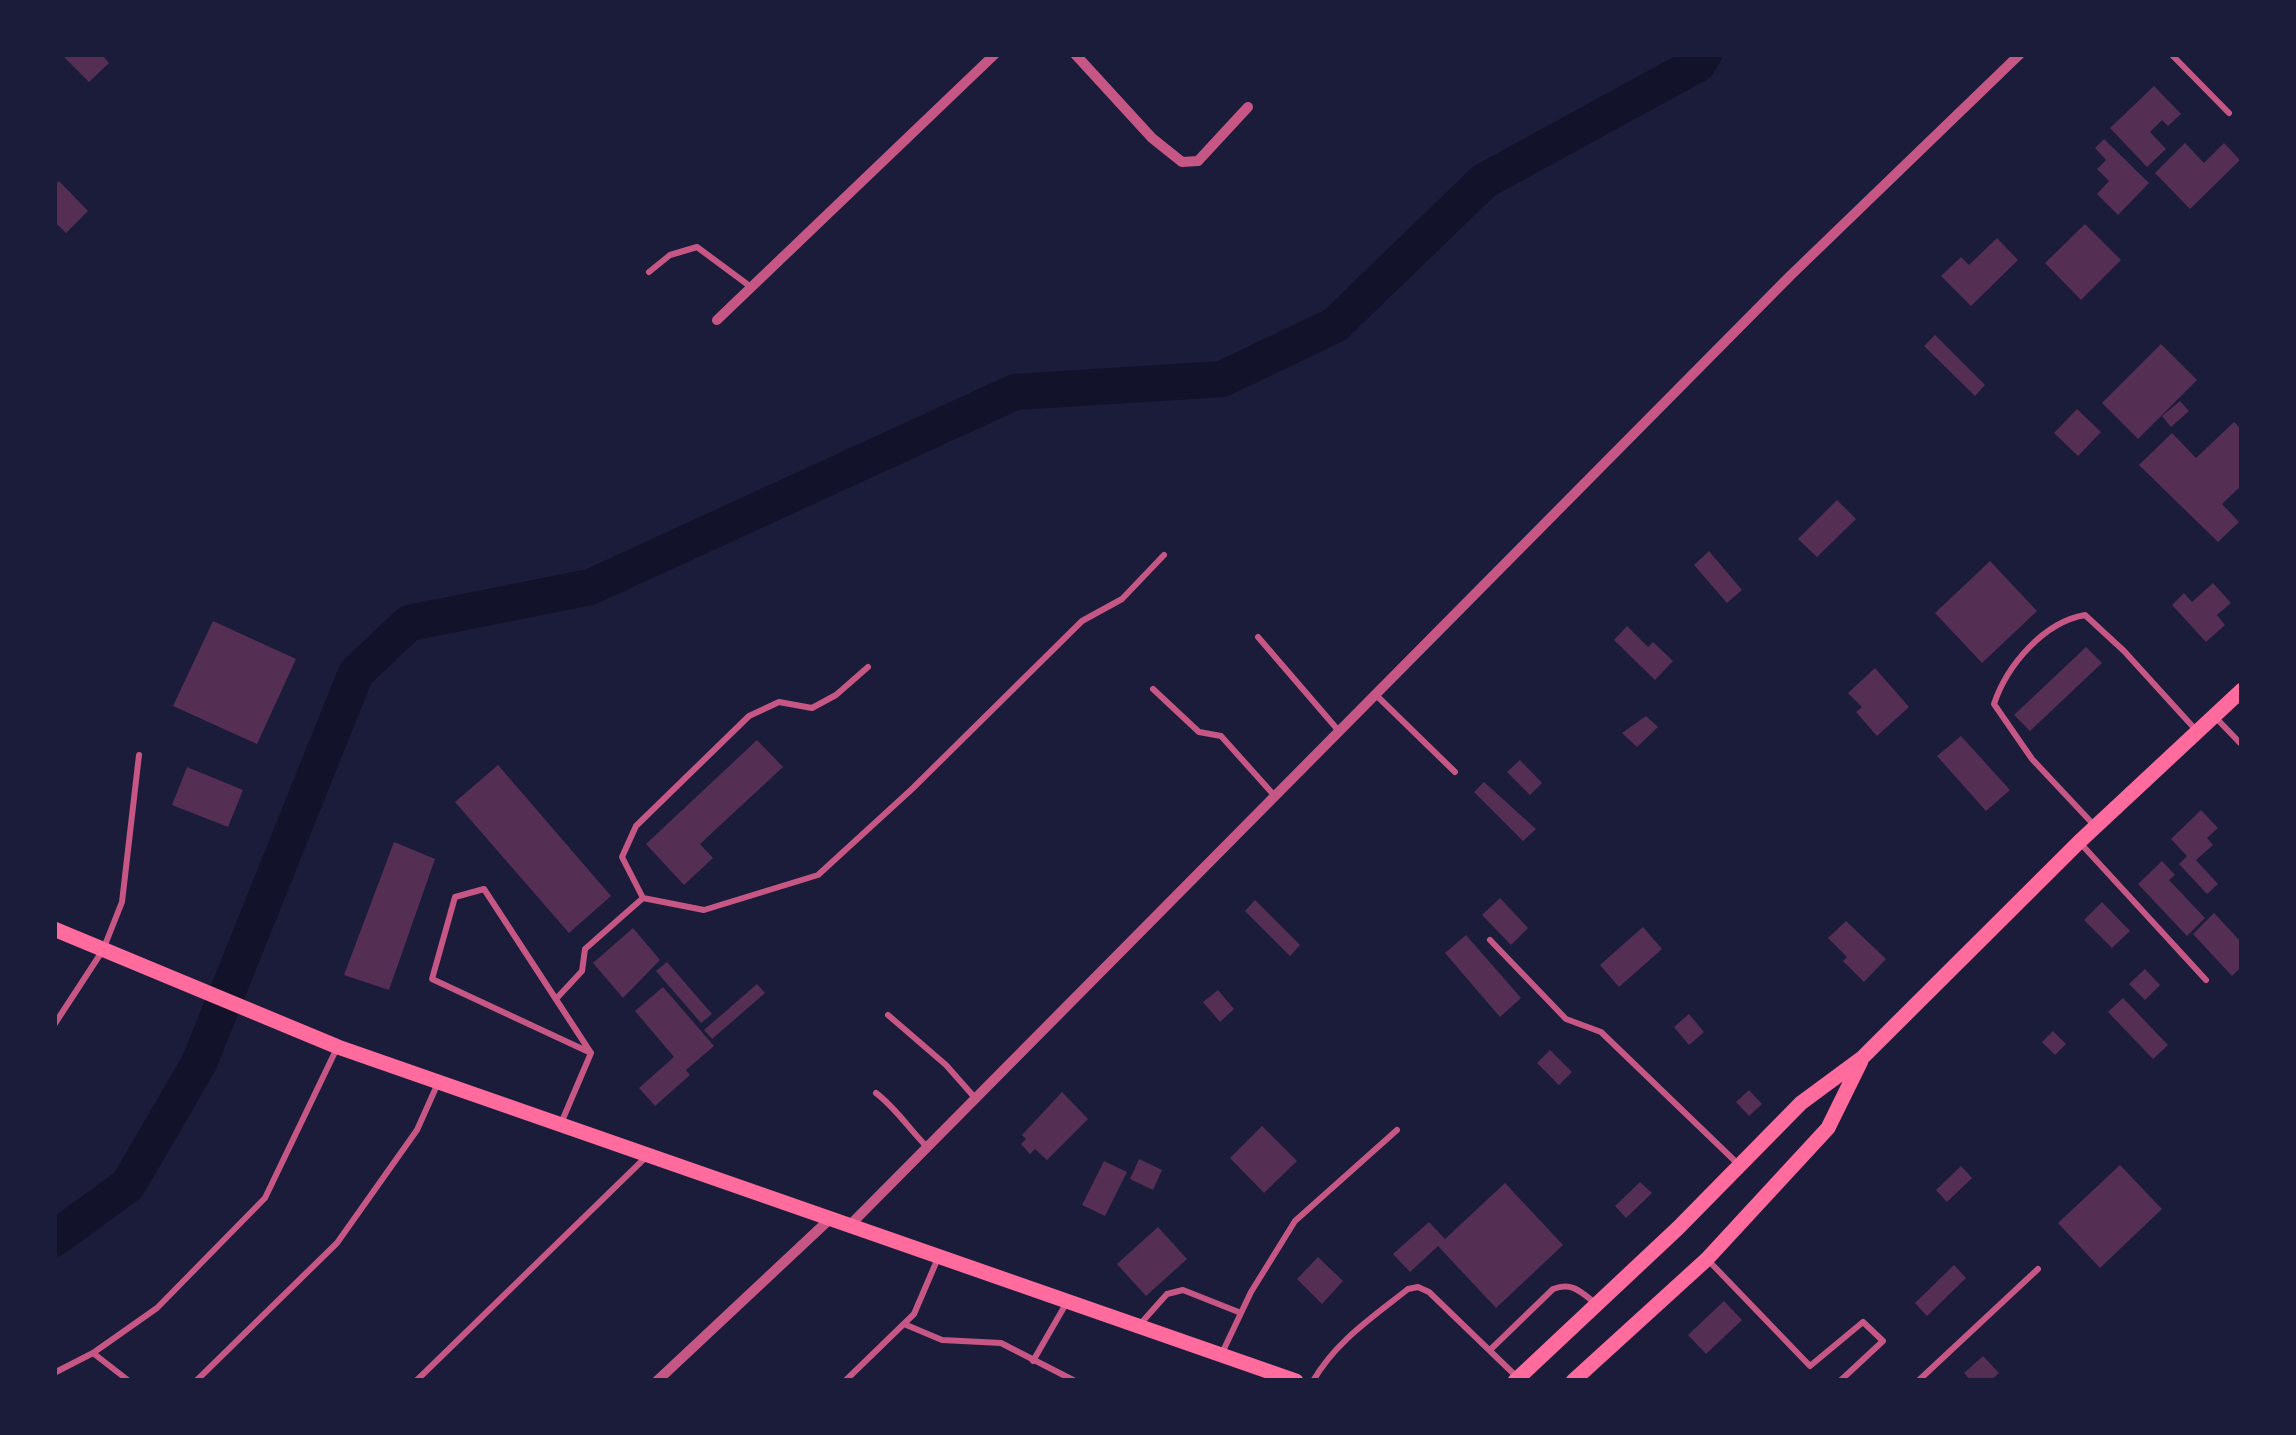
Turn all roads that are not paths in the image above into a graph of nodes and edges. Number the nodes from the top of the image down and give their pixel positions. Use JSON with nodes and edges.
{"nodes":[{"id":1,"x":995,"y":54,"type":"edge"},
{"id":2,"x":1076,"y":54,"type":"edge"},
{"id":3,"x":2020,"y":54,"type":"edge"},
{"id":4,"x":2170,"y":54,"type":"edge"},
{"id":5,"x":1248,"y":107,"type":"dead end"},
{"id":6,"x":2229,"y":113,"type":"dead end"},
{"id":7,"x":649,"y":272,"type":"dead end"},
{"id":8,"x":751,"y":287,"type":"junction"},
{"id":9,"x":718,"y":320,"type":"dead end"},
{"id":10,"x":1163,"y":555,"type":"dead end"},
{"id":11,"x":1258,"y":637,"type":"dead end"},
{"id":12,"x":868,"y":667,"type":"dead end"},
{"id":13,"x":1153,"y":689,"type":"dead end"},
{"id":14,"x":2242,"y":690,"type":"edge"},
{"id":15,"x":1377,"y":695,"type":"junction"},
{"id":16,"x":2214,"y":716,"type":"junction"},
{"id":17,"x":1340,"y":732,"type":"junction"},
{"id":18,"x":2198,"y":732,"type":"junction"},
{"id":19,"x":2242,"y":746,"type":"edge"},
{"id":20,"x":140,"y":755,"type":"dead end"},
{"id":21,"x":1455,"y":772,"type":"dead end"},
{"id":22,"x":1276,"y":797,"type":"junction"},
{"id":23,"x":2096,"y":827,"type":"junction"},
{"id":24,"x":2079,"y":842,"type":"junction"},
{"id":25,"x":643,"y":898,"type":"junction"},
{"id":26,"x":54,"y":929,"type":"edge"},
{"id":27,"x":1490,"y":940,"type":"dead end"},
{"id":28,"x":104,"y":950,"type":"junction"},
{"id":29,"x":2206,"y":980,"type":"dead end"},
{"id":30,"x":556,"y":999,"type":"junction"},
{"id":31,"x":888,"y":1016,"type":"dead end"},
{"id":32,"x":55,"y":1023,"type":"edge"},
{"id":33,"x":338,"y":1047,"type":"junction"},
{"id":34,"x":590,"y":1053,"type":"junction"},
{"id":35,"x":1862,"y":1058,"type":"junction"},
{"id":36,"x":439,"y":1079,"type":"junction"},
{"id":37,"x":876,"y":1093,"type":"dead end"},
{"id":38,"x":976,"y":1099,"type":"junction"},
{"id":39,"x":561,"y":1124,"type":"junction"},
{"id":40,"x":1397,"y":1130,"type":"dead end"},
{"id":41,"x":927,"y":1148,"type":"junction"},
{"id":42,"x":648,"y":1154,"type":"junction"},
{"id":43,"x":1738,"y":1165,"type":"junction"},
{"id":44,"x":832,"y":1217,"type":"junction"},
{"id":45,"x":851,"y":1224,"type":"junction"},
{"id":46,"x":939,"y":1255,"type":"junction"},
{"id":47,"x":1707,"y":1259,"type":"junction"},
{"id":48,"x":2038,"y":1269,"type":"dead end"},
{"id":49,"x":1068,"y":1300,"type":"junction"},
{"id":50,"x":1598,"y":1306,"type":"junction"},
{"id":51,"x":1241,"y":1312,"type":"junction"},
{"id":52,"x":904,"y":1324,"type":"junction"},
{"id":53,"x":1139,"y":1325,"type":"junction"},
{"id":54,"x":1490,"y":1350,"type":"junction"},
{"id":55,"x":93,"y":1353,"type":"junction"},
{"id":56,"x":1222,"y":1354,"type":"junction"},
{"id":57,"x":1033,"y":1361,"type":"junction"},
{"id":58,"x":54,"y":1373,"type":"edge"},
{"id":59,"x":1257,"y":1374,"type":"edge"},
{"id":60,"x":1517,"y":1380,"type":"edge"},
{"id":61,"x":129,"y":1381,"type":"edge"},
{"id":62,"x":196,"y":1381,"type":"edge"},
{"id":63,"x":416,"y":1381,"type":"edge"},
{"id":64,"x":657,"y":1381,"type":"edge"},
{"id":65,"x":845,"y":1381,"type":"edge"},
{"id":66,"x":1075,"y":1381,"type":"edge"},
{"id":67,"x":1296,"y":1381,"type":"edge"},
{"id":68,"x":1313,"y":1381,"type":"edge"},
{"id":69,"x":1574,"y":1381,"type":"edge"},
{"id":70,"x":1840,"y":1381,"type":"edge"},
{"id":71,"x":1918,"y":1381,"type":"edge"}],
"edges":[{"from":1,"to":8,"type":"street"},
{"from":2,"to":5,"type":"street"},
{"from":3,"to":15,"type":"street"},
{"from":4,"to":6,"type":"lane"},
{"from":7,"to":8,"type":"lane"},
{"from":8,"to":9,"type":"street"},
{"from":10,"to":25,"type":"lane"},
{"from":11,"to":17,"type":"lane"},
{"from":12,"to":25,"type":"lane"},
{"from":13,"to":22,"type":"lane"},
{"from":14,"to":16,"type":"main road"},
{"from":15,"to":17,"type":"street"},
{"from":15,"to":21,"type":"lane"},
{"from":16,"to":18,"type":"main road"},
{"from":16,"to":19,"type":"lane"},
{"from":17,"to":22,"type":"street"},
{"from":18,"to":23,"type":"main road"},
{"from":18,"to":23,"type":"lane"},
{"from":20,"to":28,"type":"lane"},
{"from":22,"to":38,"type":"street"},
{"from":23,"to":24,"type":"main road"},
{"from":24,"to":29,"type":"lane"},
{"from":24,"to":35,"type":"main road"},
{"from":25,"to":30,"type":"lane"},
{"from":26,"to":28,"type":"main road"},
{"from":27,"to":43,"type":"lane"},
{"from":28,"to":32,"type":"lane"},
{"from":28,"to":33,"type":"main road"},
{"from":30,"to":34,"type":"lane"},
{"from":30,"to":34,"type":"lane"},
{"from":31,"to":38,"type":"lane"},
{"from":33,"to":36,"type":"main road"},
{"from":33,"to":55,"type":"lane"},
{"from":34,"to":39,"type":"lane"},
{"from":35,"to":43,"type":"main road"},
{"from":35,"to":47,"type":"main road"},
{"from":36,"to":39,"type":"main road"},
{"from":36,"to":62,"type":"lane"},
{"from":37,"to":41,"type":"lane"},
{"from":38,"to":41,"type":"street"},
{"from":39,"to":42,"type":"main road"},
{"from":40,"to":51,"type":"lane"},
{"from":41,"to":45,"type":"street"},
{"from":42,"to":44,"type":"main road"},
{"from":42,"to":63,"type":"lane"},
{"from":43,"to":50,"type":"main road"},
{"from":44,"to":45,"type":"main road"},
{"from":44,"to":64,"type":"street"},
{"from":45,"to":46,"type":"main road"},
{"from":46,"to":49,"type":"main road"},
{"from":46,"to":52,"type":"lane"},
{"from":47,"to":69,"type":"main road"},
{"from":47,"to":70,"type":"lane"},
{"from":48,"to":71,"type":"lane"},
{"from":49,"to":53,"type":"main road"},
{"from":49,"to":57,"type":"lane"},
{"from":50,"to":54,"type":"lane"},
{"from":50,"to":60,"type":"main road"},
{"from":51,"to":53,"type":"lane"},
{"from":51,"to":56,"type":"lane"},
{"from":52,"to":57,"type":"lane"},
{"from":52,"to":65,"type":"lane"},
{"from":53,"to":56,"type":"main road"},
{"from":54,"to":60,"type":"lane"},
{"from":54,"to":68,"type":"lane"},
{"from":55,"to":58,"type":"lane"},
{"from":55,"to":61,"type":"lane"},
{"from":56,"to":59,"type":"main road"},
{"from":57,"to":66,"type":"lane"},
{"from":59,"to":67,"type":"main road"}]}
